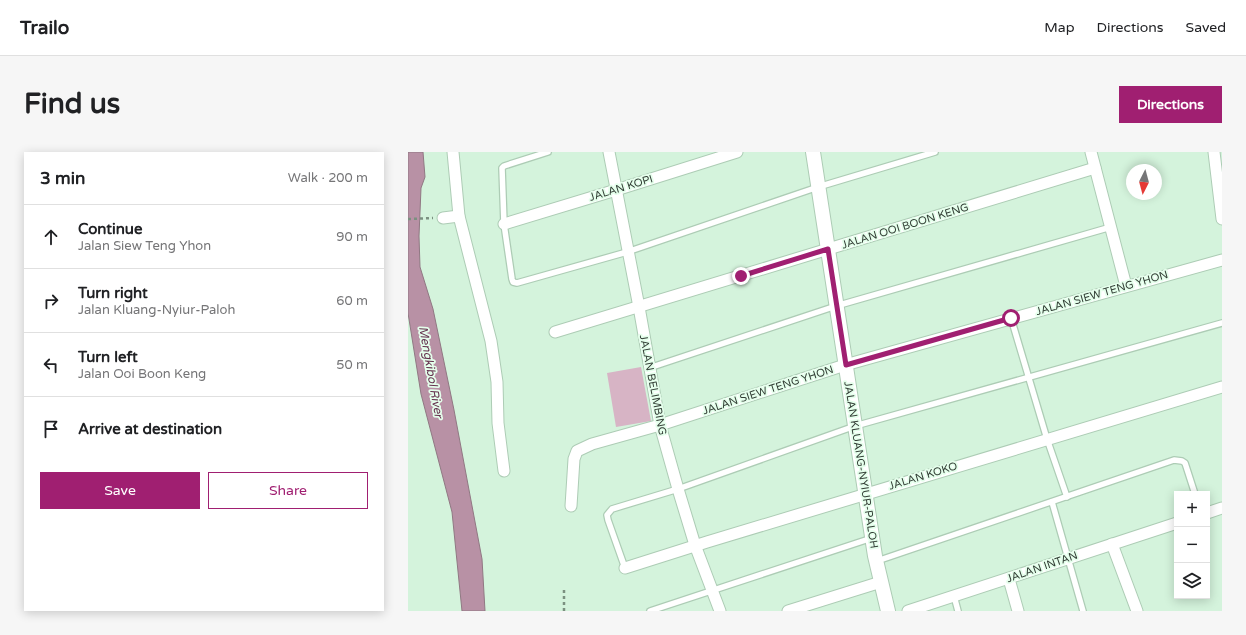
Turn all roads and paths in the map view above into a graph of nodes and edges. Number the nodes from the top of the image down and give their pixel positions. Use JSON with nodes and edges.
{"nodes":[{"id":1,"x":453,"y":152,"type":"edge"},
{"id":2,"x":548,"y":152,"type":"edge"},
{"id":3,"x":609,"y":152,"type":"edge"},
{"id":4,"x":736,"y":152,"type":"edge"},
{"id":5,"x":813,"y":152,"type":"edge"},
{"id":6,"x":935,"y":152,"type":"edge"},
{"id":7,"x":1091,"y":152,"type":"edge"},
{"id":8,"x":1214,"y":152,"type":"edge"},
{"id":9,"x":1096,"y":168,"type":"junction"},
{"id":10,"x":818,"y":187,"type":"junction"},
{"id":11,"x":616,"y":190,"type":"junction"},
{"id":12,"x":459,"y":216,"type":"junction"},
{"id":13,"x":408,"y":218,"type":"edge"},
{"id":14,"x":443,"y":218,"type":"joint"},
{"id":15,"x":1222,"y":219,"type":"edge"},
{"id":16,"x":504,"y":224,"type":"junction"},
{"id":17,"x":1111,"y":227,"type":"junction"},
{"id":18,"x":828,"y":249,"type":"junction"},
{"id":19,"x":627,"y":252,"type":"junction"},
{"id":20,"x":1222,"y":260,"type":"edge"},
{"id":21,"x":1126,"y":286,"type":"junction"},
{"id":22,"x":836,"y":306,"type":"junction"},
{"id":23,"x":639,"y":307,"type":"junction"},
{"id":24,"x":1011,"y":318,"type":"junction"},
{"id":25,"x":1222,"y":322,"type":"edge"},
{"id":26,"x":554,"y":332,"type":"dead end"},
{"id":27,"x":846,"y":365,"type":"junction"},
{"id":28,"x":649,"y":368,"type":"junction"},
{"id":29,"x":1028,"y":377,"type":"junction"},
{"id":30,"x":1222,"y":387,"type":"edge"},
{"id":31,"x":660,"y":426,"type":"junction"},
{"id":32,"x":855,"y":426,"type":"junction"},
{"id":33,"x":1046,"y":439,"type":"junction"},
{"id":34,"x":504,"y":471,"type":"dead end"},
{"id":35,"x":678,"y":489,"type":"junction"},
{"id":36,"x":1194,"y":491,"type":"edge"},
{"id":37,"x":865,"y":494,"type":"junction"},
{"id":38,"x":1067,"y":497,"type":"junction"},
{"id":39,"x":1052,"y":502,"type":"junction"},
{"id":40,"x":571,"y":506,"type":"dead end"},
{"id":41,"x":1222,"y":508,"type":"edge"},
{"id":42,"x":1210,"y":512,"type":"edge"},
{"id":43,"x":1174,"y":524,"type":"edge"},
{"id":44,"x":873,"y":538,"type":"junction"},
{"id":45,"x":1112,"y":544,"type":"junction"},
{"id":46,"x":695,"y":545,"type":"junction"},
{"id":47,"x":1068,"y":558,"type":"junction"},
{"id":48,"x":877,"y":561,"type":"junction"},
{"id":49,"x":625,"y":568,"type":"joint"},
{"id":50,"x":1009,"y":579,"type":"junction"},
{"id":51,"x":881,"y":582,"type":"junction"},
{"id":52,"x":564,"y":589,"type":"dead end"},
{"id":53,"x":712,"y":591,"type":"junction"},
{"id":54,"x":954,"y":596,"type":"junction"},
{"id":55,"x":564,"y":611,"type":"edge"},
{"id":56,"x":650,"y":611,"type":"edge"},
{"id":57,"x":720,"y":611,"type":"edge"},
{"id":58,"x":788,"y":611,"type":"edge"},
{"id":59,"x":888,"y":611,"type":"edge"},
{"id":60,"x":908,"y":611,"type":"edge"},
{"id":61,"x":958,"y":611,"type":"edge"},
{"id":62,"x":1018,"y":611,"type":"edge"},
{"id":63,"x":1083,"y":611,"type":"edge"},
{"id":64,"x":1137,"y":611,"type":"edge"}],
"edges":[{"from":1,"to":12,"type":"street"},
{"from":2,"to":16,"type":"lane"},
{"from":3,"to":11,"type":"street","name":"JALAN BELIMBING"},
{"from":4,"to":11,"type":"street","name":"JALAN KOPI"},
{"from":5,"to":10,"type":"street","name":"JALAN KLUANG-NYIUR-PALOH"},
{"from":6,"to":10,"type":"lane"},
{"from":7,"to":9,"type":"street"},
{"from":8,"to":15,"type":"street"},
{"from":9,"to":17,"type":"street"},
{"from":9,"to":18,"type":"street","name":"JALAN OOI BOON KENG"},
{"from":10,"to":18,"type":"street","name":"JALAN KLUANG-NYIUR-PALOH"},
{"from":10,"to":19,"type":"lane"},
{"from":11,"to":16,"type":"street","name":"JALAN KOPI"},
{"from":11,"to":19,"type":"street","name":"JALAN BELIMBING"},
{"from":12,"to":14,"type":"street"},
{"from":12,"to":34,"type":"street"},
{"from":13,"to":14,"type":"path"},
{"from":16,"to":19,"type":"lane"},
{"from":17,"to":21,"type":"street"},
{"from":17,"to":22,"type":"lane"},
{"from":18,"to":22,"type":"street","name":"JALAN KLUANG-NYIUR-PALOH"},
{"from":18,"to":23,"type":"street","name":"JALAN OOI BOON KENG"},
{"from":19,"to":23,"type":"street","name":"JALAN BELIMBING"},
{"from":20,"to":21,"type":"street","name":"JALAN SIEW TENG YHON"},
{"from":21,"to":24,"type":"street","name":"JALAN SIEW TENG YHON"},
{"from":22,"to":27,"type":"street","name":"JALAN KLUANG-NYIUR-PALOH"},
{"from":22,"to":28,"type":"lane"},
{"from":23,"to":26,"type":"street","name":"JALAN OOI BOON KENG"},
{"from":23,"to":28,"type":"street","name":"JALAN BELIMBING"},
{"from":24,"to":27,"type":"street","name":"JALAN SIEW TENG YHON"},
{"from":24,"to":29,"type":"lane"},
{"from":25,"to":29,"type":"lane"},
{"from":27,"to":31,"type":"street","name":"JALAN SIEW TENG YHON"},
{"from":27,"to":32,"type":"street","name":"JALAN KLUANG-NYIUR-PALOH"},
{"from":28,"to":31,"type":"street","name":"JALAN BELIMBING"},
{"from":29,"to":32,"type":"lane"},
{"from":29,"to":33,"type":"lane"},
{"from":30,"to":33,"type":"street","name":"JALAN KOKO"},
{"from":31,"to":35,"type":"street","name":"JALAN BELIMBING"},
{"from":31,"to":40,"type":"street","name":"JALAN SIEW TENG YHON"},
{"from":32,"to":35,"type":"lane"},
{"from":32,"to":37,"type":"street","name":"JALAN KLUANG-NYIUR-PALOH"},
{"from":33,"to":37,"type":"street","name":"JALAN KOKO"},
{"from":33,"to":38,"type":"lane"},
{"from":35,"to":46,"type":"street","name":"JALAN BELIMBING"},
{"from":35,"to":49,"type":"lane"},
{"from":36,"to":38,"type":"lane"},
{"from":37,"to":44,"type":"street","name":"JALAN KLUANG-NYIUR-PALOH"},
{"from":37,"to":46,"type":"street","name":"JALAN KOKO"},
{"from":38,"to":39,"type":"lane"},
{"from":39,"to":47,"type":"lane"},
{"from":39,"to":48,"type":"lane"},
{"from":41,"to":42,"type":"street"},
{"from":43,"to":45,"type":"street","name":"JALAN INTAN"},
{"from":44,"to":48,"type":"street","name":"JALAN KLUANG-NYIUR-PALOH"},
{"from":44,"to":53,"type":"lane"},
{"from":45,"to":47,"type":"street","name":"JALAN INTAN"},
{"from":45,"to":64,"type":"street"},
{"from":46,"to":49,"type":"street","name":"JALAN KOKO"},
{"from":46,"to":53,"type":"street","name":"JALAN BELIMBING"},
{"from":47,"to":50,"type":"street","name":"JALAN INTAN"},
{"from":47,"to":63,"type":"lane"},
{"from":48,"to":51,"type":"street","name":"JALAN KLUANG-NYIUR-PALOH"},
{"from":50,"to":54,"type":"street","name":"JALAN INTAN"},
{"from":50,"to":62,"type":"street"},
{"from":51,"to":58,"type":"street"},
{"from":51,"to":59,"type":"street","name":"JALAN KLUANG-NYIUR-PALOH"},
{"from":52,"to":55,"type":"path"},
{"from":53,"to":56,"type":"lane"},
{"from":53,"to":57,"type":"street","name":"JALAN BELIMBING"},
{"from":54,"to":60,"type":"street","name":"JALAN INTAN"},
{"from":54,"to":61,"type":"lane"}]}
